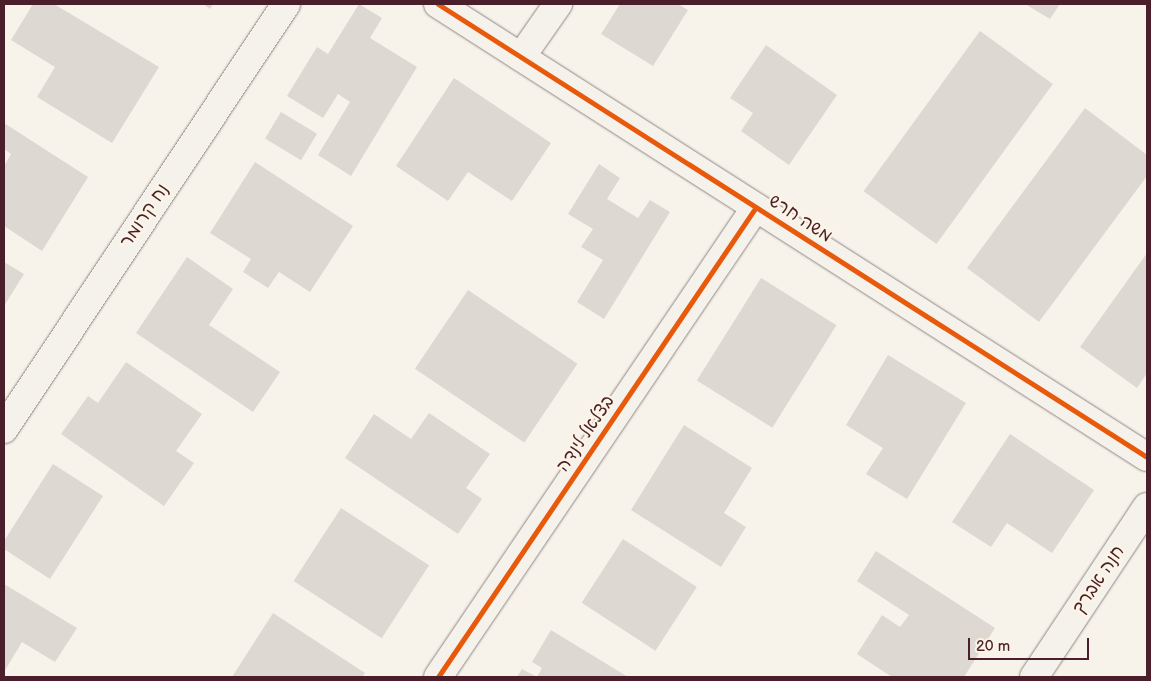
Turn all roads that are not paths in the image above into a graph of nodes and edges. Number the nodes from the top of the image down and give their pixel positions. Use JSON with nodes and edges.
{"nodes":[{"id":1,"x":286,"y":4,"type":"edge"},
{"id":2,"x":438,"y":4,"type":"edge"},
{"id":3,"x":558,"y":4,"type":"edge"},
{"id":4,"x":521,"y":57,"type":"junction"},
{"id":5,"x":756,"y":207,"type":"junction"},
{"id":6,"x":4,"y":429,"type":"edge"},
{"id":7,"x":1147,"y":457,"type":"edge"},
{"id":8,"x":1147,"y":507,"type":"edge"},
{"id":9,"x":438,"y":677,"type":"edge"},
{"id":10,"x":1034,"y":677,"type":"edge"}],
"edges":[{"from":1,"to":6,"type":"street","name":"נח קרומר"},
{"from":2,"to":4,"type":"street","name":"משה חרש"},
{"from":3,"to":4,"type":"street"},
{"from":4,"to":5,"type":"street","name":"משה חרש"},
{"from":5,"to":7,"type":"street","name":"משה חרש"},
{"from":5,"to":9,"type":"street","name":"בצלאל לינדה"},
{"from":8,"to":10,"type":"street","name":"חנה אברך"}]}
